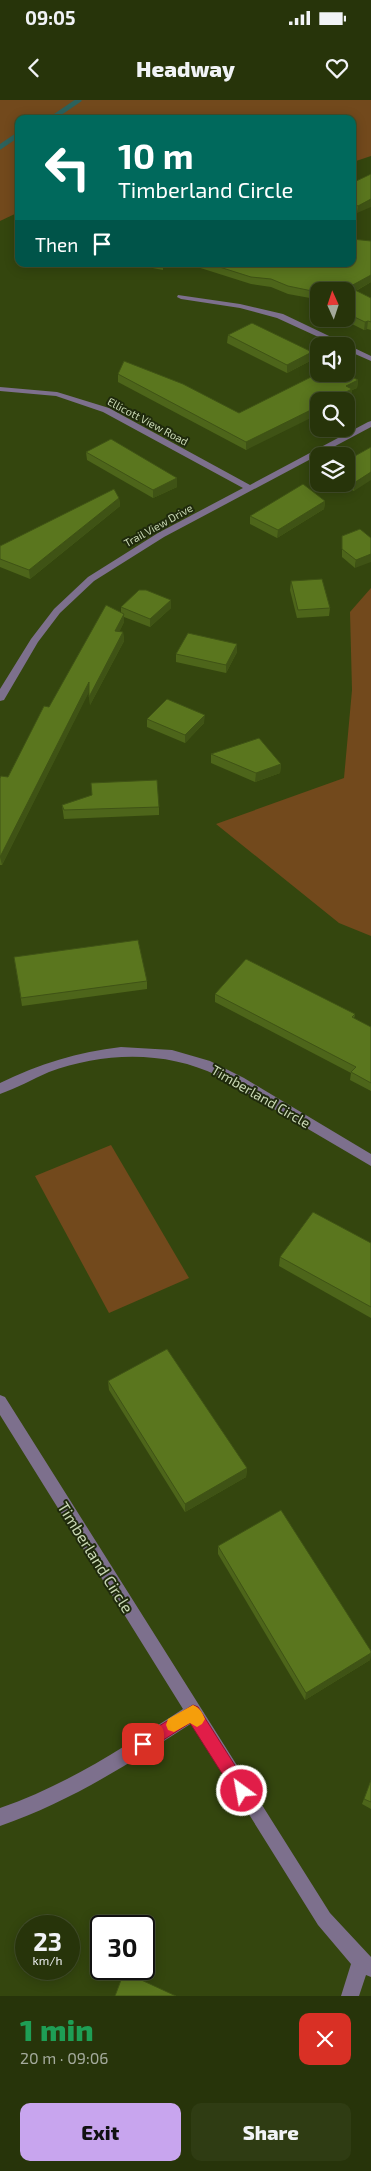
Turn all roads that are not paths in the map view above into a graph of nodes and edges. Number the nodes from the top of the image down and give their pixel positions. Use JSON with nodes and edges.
{"nodes":[{"id":1,"x":181,"y":297,"type":"dead end"},
{"id":2,"x":324,"y":337,"type":"edge"},
{"id":3,"x":355,"y":352,"type":"edge"},
{"id":4,"x":371,"y":359,"type":"edge"},
{"id":5,"x":0,"y":389,"type":"edge"},
{"id":6,"x":371,"y":424,"type":"edge"},
{"id":7,"x":249,"y":488,"type":"junction"},
{"id":8,"x":0,"y":698,"type":"edge"},
{"id":9,"x":0,"y":1089,"type":"edge"},
{"id":10,"x":371,"y":1161,"type":"edge"},
{"id":11,"x":0,"y":1402,"type":"edge"},
{"id":12,"x":193,"y":1712,"type":"junction"},
{"id":13,"x":0,"y":1817,"type":"edge"},
{"id":14,"x":366,"y":1964,"type":"edge"},
{"id":15,"x":350,"y":1996,"type":"edge"}],
"edges":[{"from":1,"to":2,"type":"street"},
{"from":3,"to":4,"type":"street"},
{"from":5,"to":7,"type":"street","name":"Ellicott View Road"},
{"from":6,"to":7,"type":"street","name":"Trail View Drive"},
{"from":7,"to":8,"type":"street","name":"Trail View Drive"},
{"from":9,"to":10,"type":"street","name":"Timberland Circle"},
{"from":11,"to":12,"type":"street","name":"Timberland Circle"},
{"from":12,"to":13,"type":"street"},
{"from":12,"to":14,"type":"street","name":"Timberland Circle"},
{"from":14,"to":15,"type":"street"}]}
